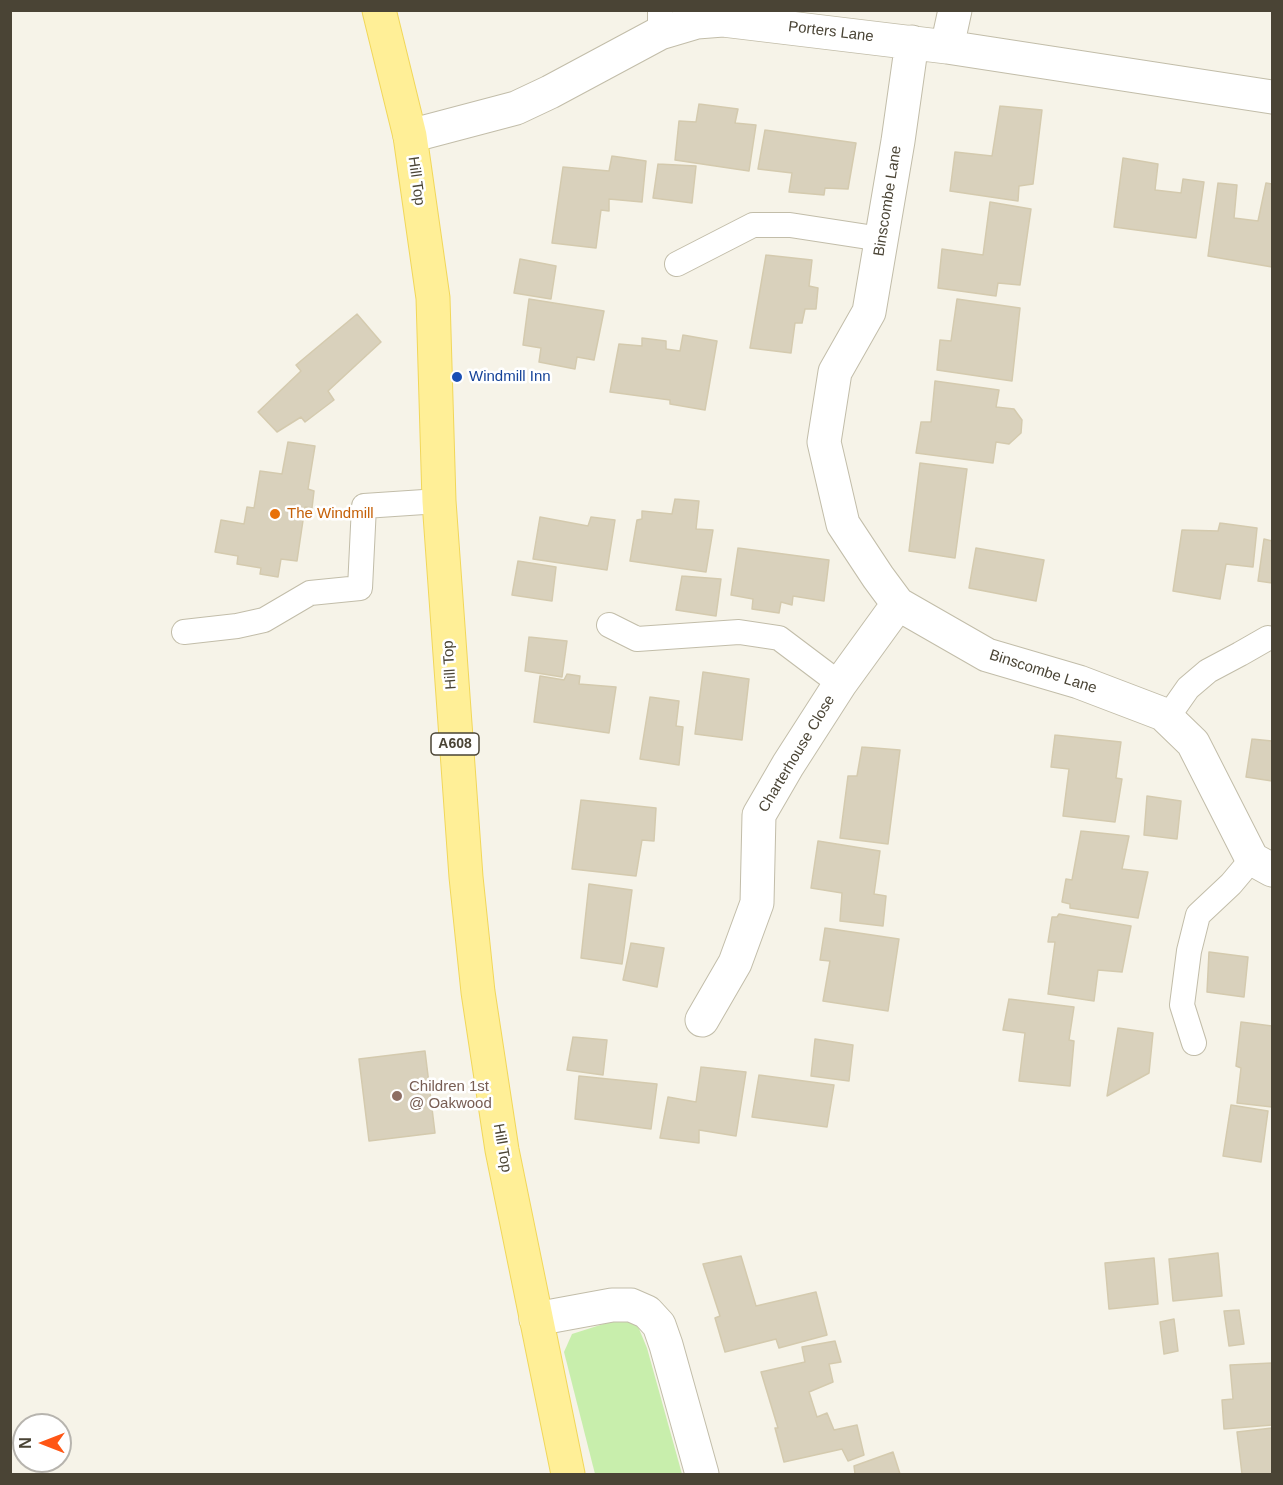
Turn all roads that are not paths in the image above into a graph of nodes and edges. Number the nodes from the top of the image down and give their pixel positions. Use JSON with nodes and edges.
{"nodes":[{"id":1,"x":379,"y":10,"type":"edge"},
{"id":2,"x":955,"y":10,"type":"edge"},
{"id":3,"x":660,"y":22,"type":"edge"},
{"id":4,"x":912,"y":42,"type":"junction"},
{"id":5,"x":947,"y":47,"type":"junction"},
{"id":6,"x":1272,"y":97,"type":"edge"},
{"id":7,"x":410,"y":136,"type":"junction"},
{"id":8,"x":881,"y":239,"type":"junction"},
{"id":9,"x":677,"y":264,"type":"dead end"},
{"id":10,"x":439,"y":501,"type":"junction"},
{"id":11,"x":898,"y":604,"type":"junction"},
{"id":12,"x":609,"y":625,"type":"dead end"},
{"id":13,"x":184,"y":632,"type":"dead end"},
{"id":14,"x":1268,"y":638,"type":"dead end"},
{"id":15,"x":840,"y":684,"type":"junction"},
{"id":16,"x":1167,"y":718,"type":"junction"},
{"id":17,"x":1262,"y":865,"type":"edge"},
{"id":18,"x":702,"y":1020,"type":"dead end"},
{"id":19,"x":1194,"y":1043,"type":"dead end"},
{"id":20,"x":536,"y":1319,"type":"junction"},
{"id":21,"x":568,"y":1474,"type":"edge"},
{"id":22,"x":702,"y":1474,"type":"edge"}],
"edges":[{"from":1,"to":7,"type":"main road","name":"Hill Top","number":"A608"},
{"from":2,"to":5,"type":"street"},
{"from":3,"to":4,"type":"street","name":"Porters Lane"},
{"from":3,"to":7,"type":"street","name":"Porters Lane"},
{"from":4,"to":5,"type":"street","name":"Porters Lane"},
{"from":4,"to":8,"type":"street","name":"Binscombe Lane"},
{"from":5,"to":6,"type":"street","name":"Porters Lane"},
{"from":7,"to":10,"type":"main road","name":"Hill Top","number":"A608"},
{"from":8,"to":9,"type":"lane"},
{"from":8,"to":11,"type":"street","name":"Binscombe Lane"},
{"from":10,"to":13,"type":"lane"},
{"from":10,"to":20,"type":"main road","name":"Hill Top","number":"A608"},
{"from":11,"to":15,"type":"street","name":"Charterhouse Close"},
{"from":11,"to":16,"type":"street","name":"Binscombe Lane"},
{"from":12,"to":15,"type":"lane"},
{"from":14,"to":16,"type":"lane"},
{"from":15,"to":18,"type":"street","name":"Charterhouse Close"},
{"from":16,"to":17,"type":"street","name":"Binscombe Lane"},
{"from":17,"to":19,"type":"lane"},
{"from":20,"to":21,"type":"main road","name":"Hill Top","number":"A608"},
{"from":20,"to":22,"type":"street"}]}
